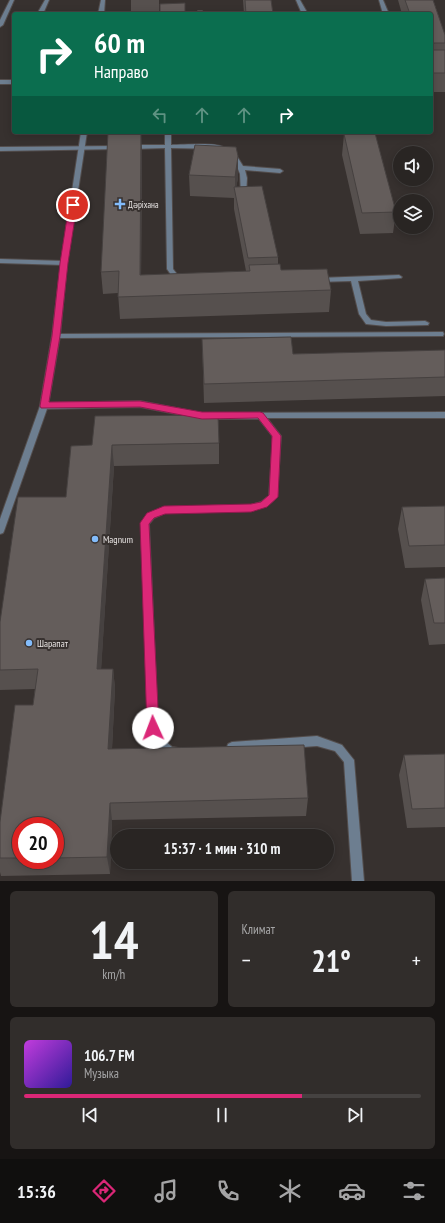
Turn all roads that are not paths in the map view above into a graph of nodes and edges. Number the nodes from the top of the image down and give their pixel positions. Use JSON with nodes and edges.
{"nodes":[{"id":1,"x":12,"y":0,"type":"edge"},
{"id":2,"x":47,"y":0,"type":"edge"},
{"id":3,"x":103,"y":0,"type":"edge"},
{"id":4,"x":298,"y":0,"type":"edge"},
{"id":5,"x":381,"y":0,"type":"edge"},
{"id":6,"x":41,"y":12,"type":"edge"},
{"id":7,"x":101,"y":12,"type":"edge"},
{"id":8,"x":304,"y":12,"type":"edge"},
{"id":9,"x":385,"y":12,"type":"edge"},
{"id":10,"x":0,"y":25,"type":"edge"},
{"id":11,"x":0,"y":82,"type":"edge"},
{"id":12,"x":12,"y":82,"type":"edge"},
{"id":13,"x":84,"y":134,"type":"edge"},
{"id":14,"x":168,"y":134,"type":"edge"},
{"id":15,"x":169,"y":146,"type":"junction"},
{"id":16,"x":0,"y":148,"type":"edge"},
{"id":17,"x":82,"y":149,"type":"junction"},
{"id":18,"x":243,"y":168,"type":"junction"},
{"id":19,"x":280,"y":171,"type":"dead end"},
{"id":20,"x":243,"y":197,"type":"edge"},
{"id":21,"x":0,"y":261,"type":"edge"},
{"id":22,"x":64,"y":263,"type":"junction"},
{"id":23,"x":399,"y":277,"type":"dead end"},
{"id":24,"x":354,"y":279,"type":"junction"},
{"id":25,"x":307,"y":281,"type":"edge"},
{"id":26,"x":191,"y":282,"type":"edge"},
{"id":27,"x":425,"y":323,"type":"dead end"},
{"id":28,"x":440,"y":334,"type":"dead end"},
{"id":29,"x":56,"y":336,"type":"junction"},
{"id":30,"x":44,"y":406,"type":"junction"},
{"id":31,"x":260,"y":415,"type":"junction"},
{"id":32,"x":445,"y":415,"type":"edge"},
{"id":33,"x":0,"y":531,"type":"edge"},
{"id":34,"x":224,"y":748,"type":"edge"},
{"id":35,"x":186,"y":750,"type":"edge"},
{"id":36,"x":358,"y":881,"type":"edge"}],
"edges":[{"from":1,"to":10,"type":"street"},
{"from":2,"to":6,"type":"street"},
{"from":3,"to":7,"type":"street"},
{"from":4,"to":8,"type":"street"},
{"from":5,"to":9,"type":"street"},
{"from":11,"to":12,"type":"street"},
{"from":13,"to":17,"type":"street"},
{"from":14,"to":15,"type":"street"},
{"from":15,"to":17,"type":"street"},
{"from":15,"to":18,"type":"street"},
{"from":15,"to":26,"type":"street"},
{"from":16,"to":17,"type":"street"},
{"from":17,"to":22,"type":"street"},
{"from":18,"to":19,"type":"street"},
{"from":18,"to":20,"type":"street"},
{"from":21,"to":22,"type":"street"},
{"from":22,"to":29,"type":"street"},
{"from":23,"to":24,"type":"street"},
{"from":24,"to":25,"type":"street"},
{"from":24,"to":27,"type":"street"},
{"from":28,"to":29,"type":"street"},
{"from":29,"to":30,"type":"street"},
{"from":30,"to":31,"type":"street"},
{"from":30,"to":33,"type":"street"},
{"from":31,"to":32,"type":"street"},
{"from":31,"to":35,"type":"street"},
{"from":34,"to":36,"type":"street"}]}
